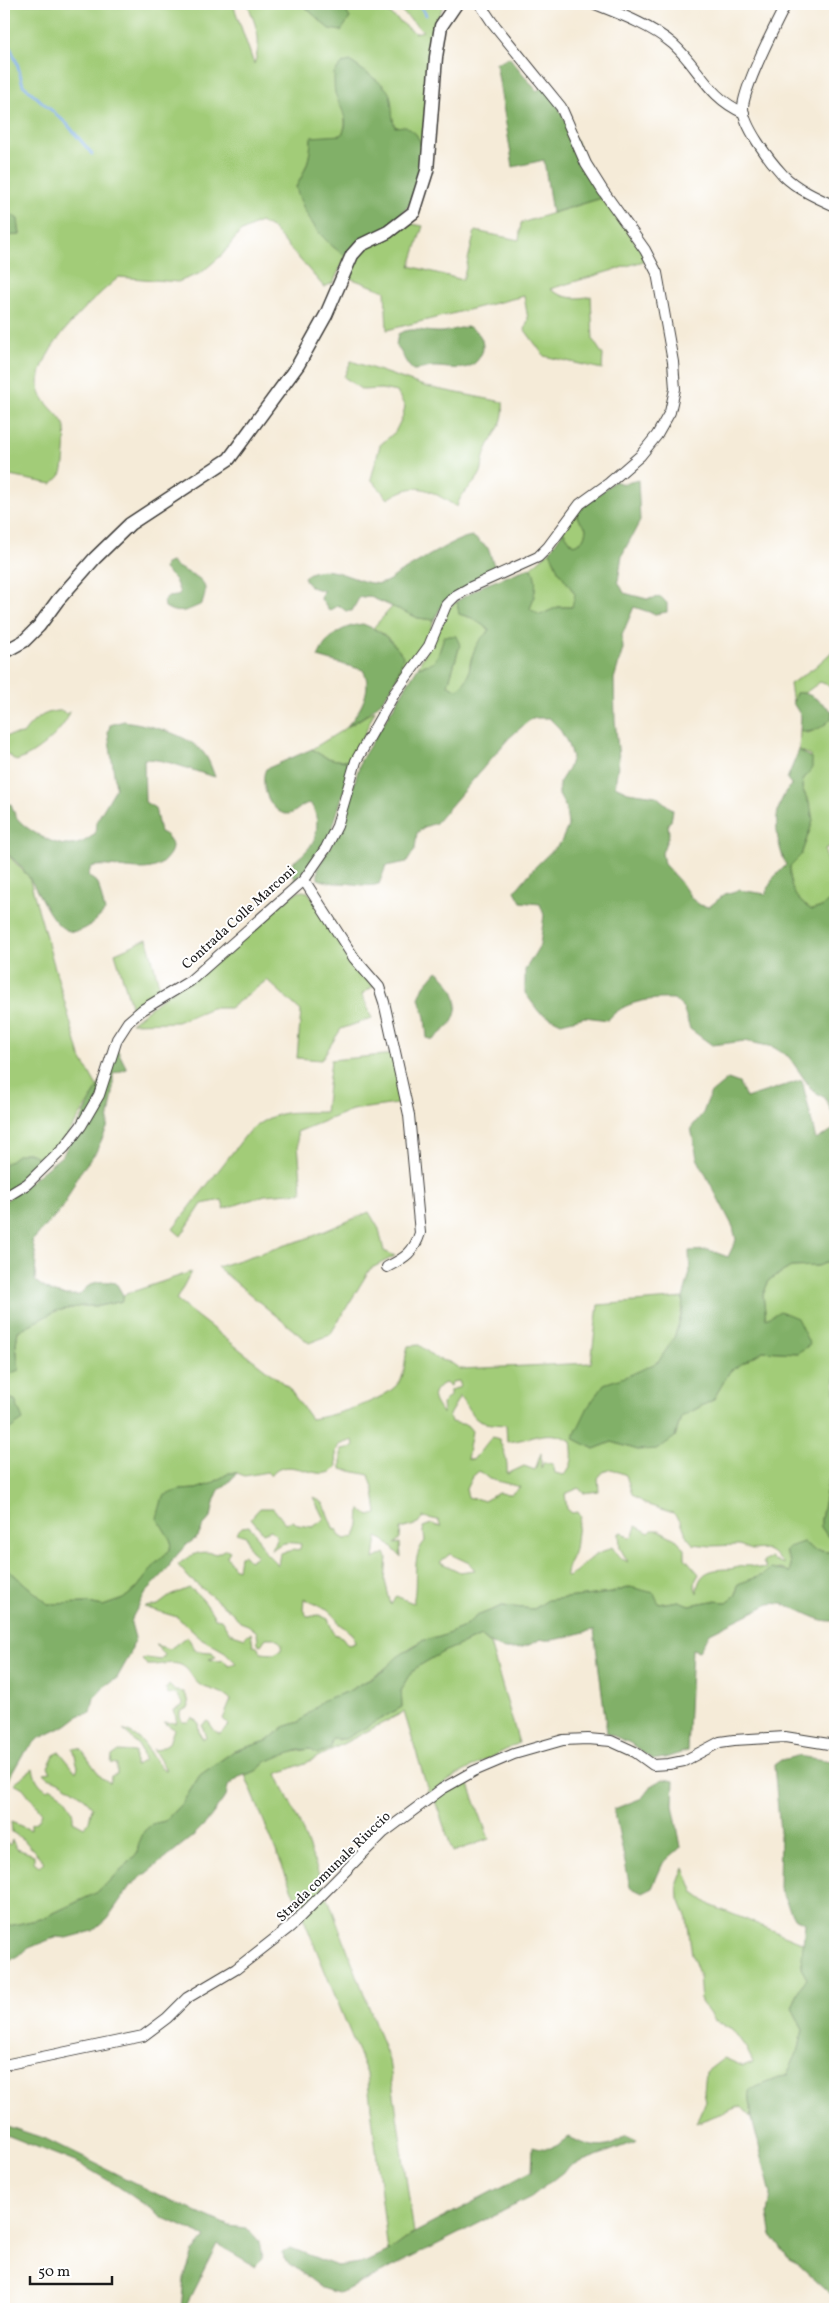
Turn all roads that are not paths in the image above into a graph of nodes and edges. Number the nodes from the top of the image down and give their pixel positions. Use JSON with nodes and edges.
{"nodes":[{"id":1,"x":456,"y":4,"type":"edge"},
{"id":2,"x":480,"y":4,"type":"edge"},
{"id":3,"x":595,"y":4,"type":"edge"},
{"id":4,"x":786,"y":4,"type":"edge"},
{"id":5,"x":744,"y":113,"type":"junction"},
{"id":6,"x":835,"y":206,"type":"edge"},
{"id":7,"x":4,"y":652,"type":"edge"},
{"id":8,"x":304,"y":880,"type":"junction"},
{"id":9,"x":4,"y":1198,"type":"edge"},
{"id":10,"x":387,"y":1267,"type":"dead end"},
{"id":11,"x":835,"y":1745,"type":"edge"},
{"id":12,"x":4,"y":2065,"type":"edge"}],
"edges":[{"from":1,"to":7,"type":"street"},
{"from":2,"to":8,"type":"street","name":"Contrada Colle Marconi"},
{"from":3,"to":5,"type":"street"},
{"from":4,"to":5,"type":"street"},
{"from":5,"to":6,"type":"street"},
{"from":8,"to":9,"type":"street","name":"Contrada Colle Marconi"},
{"from":8,"to":10,"type":"street"},
{"from":11,"to":12,"type":"street","name":"Strada comunale Riuccio"}]}
